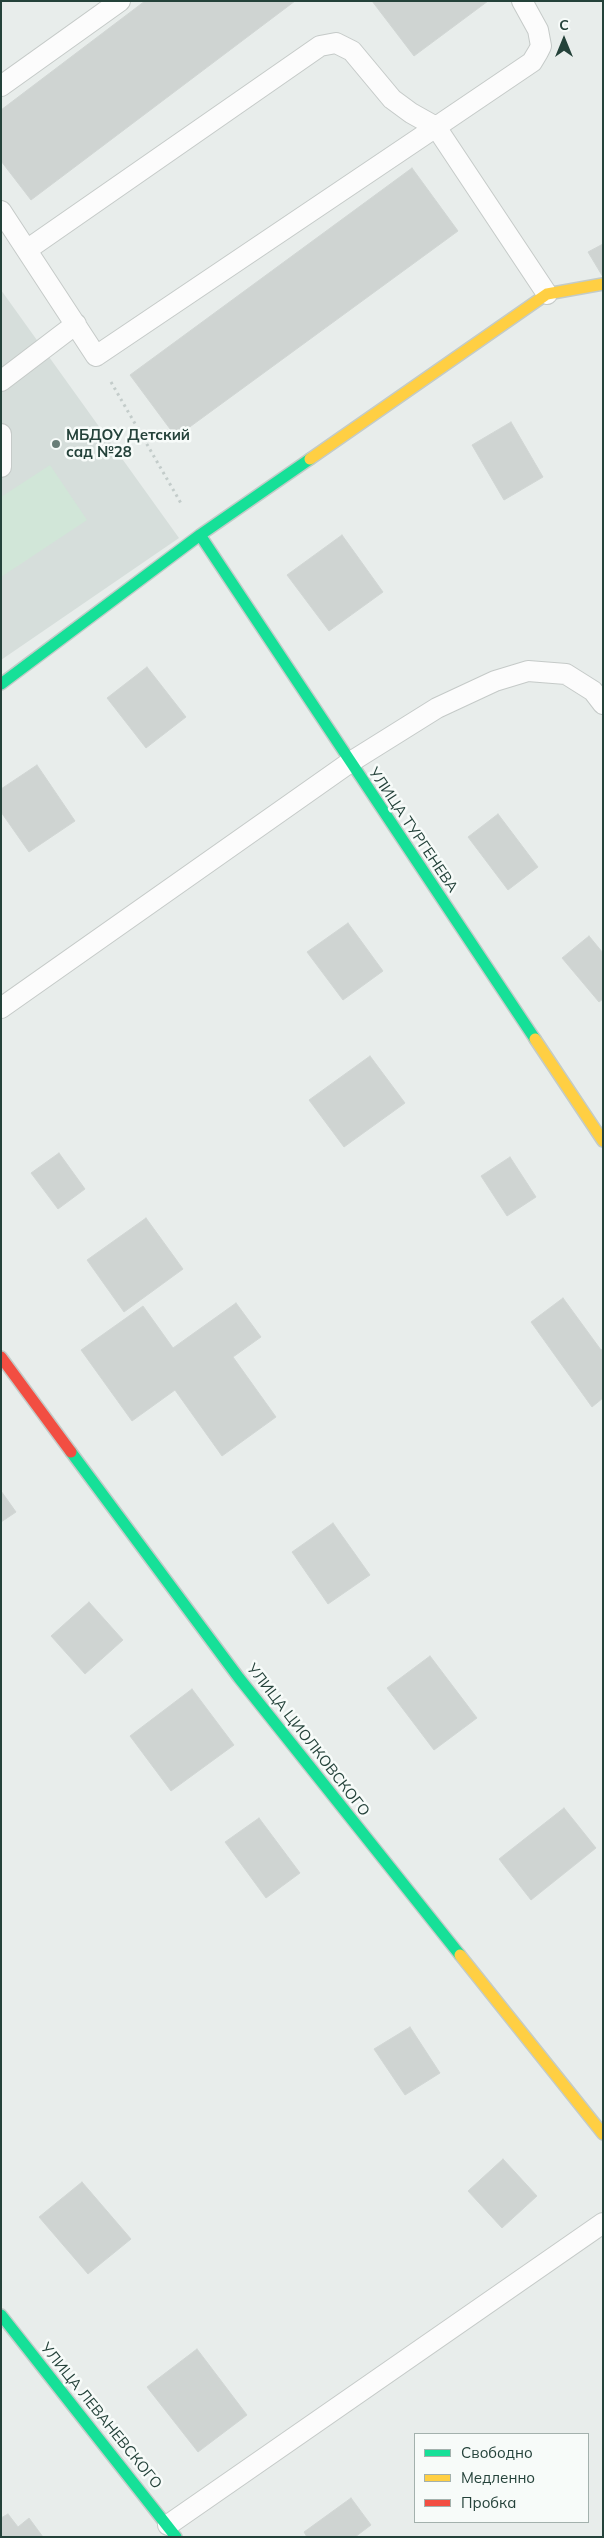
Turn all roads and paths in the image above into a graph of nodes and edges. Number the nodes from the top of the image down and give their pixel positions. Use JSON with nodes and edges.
{"nodes":[{"id":1,"x":120,"y":1,"type":"edge"},
{"id":2,"x":522,"y":1,"type":"edge"},
{"id":3,"x":1,"y":86,"type":"edge"},
{"id":4,"x":436,"y":127,"type":"junction"},
{"id":5,"x":1,"y":211,"type":"edge"},
{"id":6,"x":28,"y":248,"type":"junction"},
{"id":7,"x":603,"y":284,"type":"edge"},
{"id":8,"x":547,"y":294,"type":"junction"},
{"id":9,"x":76,"y":324,"type":"junction"},
{"id":10,"x":96,"y":356,"type":"junction"},
{"id":11,"x":1,"y":381,"type":"edge"},
{"id":12,"x":1,"y":434,"type":"edge"},
{"id":13,"x":1,"y":467,"type":"edge"},
{"id":14,"x":200,"y":535,"type":"junction"},
{"id":15,"x":1,"y":684,"type":"edge"},
{"id":16,"x":603,"y":704,"type":"edge"},
{"id":17,"x":349,"y":763,"type":"junction"},
{"id":18,"x":1,"y":1008,"type":"edge"},
{"id":19,"x":603,"y":1141,"type":"edge"},
{"id":20,"x":1,"y":1357,"type":"edge"},
{"id":21,"x":603,"y":2134,"type":"edge"},
{"id":22,"x":603,"y":2223,"type":"edge"},
{"id":23,"x":1,"y":2315,"type":"edge"},
{"id":24,"x":172,"y":2531,"type":"edge"}],
"edges":[{"from":1,"to":3,"type":"lane"},
{"from":2,"to":4,"type":"lane"},
{"from":4,"to":6,"type":"lane"},
{"from":4,"to":8,"type":"lane"},
{"from":4,"to":10,"type":"lane"},
{"from":5,"to":6,"type":"lane"},
{"from":6,"to":9,"type":"lane"},
{"from":7,"to":8,"type":"street"},
{"from":8,"to":14,"type":"street"},
{"from":9,"to":10,"type":"lane"},
{"from":9,"to":11,"type":"lane"},
{"from":10,"to":14,"type":"path"},
{"from":12,"to":13,"type":"lane"},
{"from":14,"to":15,"type":"street"},
{"from":14,"to":17,"type":"street","name":"УЛИЦА ТУРГЕНЕВА"},
{"from":16,"to":17,"type":"lane"},
{"from":17,"to":18,"type":"lane"},
{"from":17,"to":19,"type":"street","name":"УЛИЦА ТУРГЕНЕВА"},
{"from":20,"to":21,"type":"street","name":"УЛИЦА ЦИОЛКОВСКОГО"},
{"from":22,"to":24,"type":"lane"},
{"from":23,"to":24,"type":"street","name":"УЛИЦА ЛЕВАНЕВСКОГО"}]}
